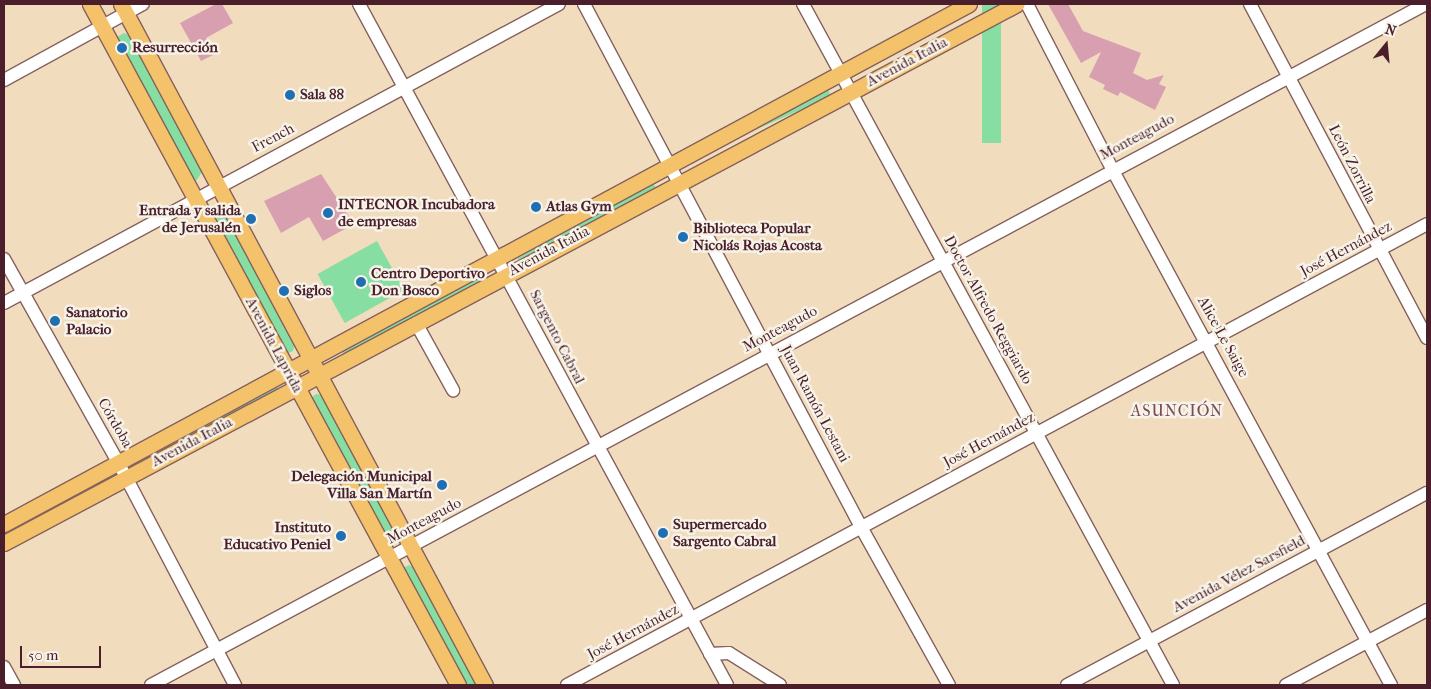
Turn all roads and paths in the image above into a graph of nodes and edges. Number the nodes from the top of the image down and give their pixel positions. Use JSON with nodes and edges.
{"nodes":[{"id":1,"x":90,"y":4,"type":"edge"},
{"id":2,"x":143,"y":4,"type":"edge"},
{"id":3,"x":359,"y":4,"type":"edge"},
{"id":4,"x":560,"y":4,"type":"edge"},
{"id":5,"x":584,"y":4,"type":"edge"},
{"id":6,"x":803,"y":4,"type":"edge"},
{"id":7,"x":969,"y":4,"type":"edge"},
{"id":8,"x":1017,"y":4,"type":"edge"},
{"id":9,"x":1027,"y":4,"type":"edge"},
{"id":10,"x":1250,"y":4,"type":"edge"},
{"id":11,"x":1426,"y":4,"type":"edge"},
{"id":12,"x":123,"y":8,"type":"edge"},
{"id":13,"x":101,"y":26,"type":"junction"},
{"id":14,"x":839,"y":71,"type":"junction"},
{"id":15,"x":1288,"y":76,"type":"junction"},
{"id":16,"x":4,"y":80,"type":"edge"},
{"id":17,"x":404,"y":87,"type":"junction"},
{"id":18,"x":851,"y":91,"type":"junction"},
{"id":19,"x":668,"y":165,"type":"junction"},
{"id":20,"x":1112,"y":169,"type":"junction"},
{"id":21,"x":677,"y":183,"type":"junction"},
{"id":22,"x":217,"y":186,"type":"junction"},
{"id":23,"x":196,"y":199,"type":"junction"},
{"id":24,"x":1427,"y":224,"type":"edge"},
{"id":25,"x":1378,"y":250,"type":"junction"},
{"id":26,"x":496,"y":258,"type":"junction"},
{"id":27,"x":4,"y":259,"type":"edge"},
{"id":28,"x":941,"y":261,"type":"junction"},
{"id":29,"x":506,"y":274,"type":"junction"},
{"id":30,"x":22,"y":292,"type":"junction"},
{"id":31,"x":4,"y":303,"type":"edge"},
{"id":32,"x":416,"y":323,"type":"junction"},
{"id":33,"x":1427,"y":338,"type":"edge"},
{"id":34,"x":1207,"y":342,"type":"junction"},
{"id":35,"x":770,"y":353,"type":"junction"},
{"id":36,"x":309,"y":360,"type":"junction"},
{"id":37,"x":288,"y":371,"type":"junction"},
{"id":38,"x":318,"y":375,"type":"junction"},
{"id":39,"x":296,"y":386,"type":"junction"},
{"id":40,"x":453,"y":390,"type":"dead end"},
{"id":41,"x":1038,"y":433,"type":"junction"},
{"id":42,"x":596,"y":448,"type":"junction"},
{"id":43,"x":118,"y":462,"type":"junction"},
{"id":44,"x":126,"y":478,"type":"junction"},
{"id":45,"x":1427,"y":493,"type":"edge"},
{"id":46,"x":4,"y":524,"type":"edge"},
{"id":47,"x":861,"y":527,"type":"junction"},
{"id":48,"x":4,"y":544,"type":"edge"},
{"id":49,"x":409,"y":547,"type":"junction"},
{"id":50,"x":1320,"y":550,"type":"junction"},
{"id":51,"x":387,"y":559,"type":"junction"},
{"id":52,"x":1427,"y":610,"type":"edge"},
{"id":53,"x":692,"y":619,"type":"junction"},
{"id":54,"x":1149,"y":641,"type":"junction"},
{"id":55,"x":1368,"y":642,"type":"junction"},
{"id":56,"x":217,"y":651,"type":"junction"},
{"id":57,"x":710,"y":654,"type":"junction"},
{"id":58,"x":4,"y":666,"type":"edge"},
{"id":59,"x":14,"y":685,"type":"edge"},
{"id":60,"x":151,"y":685,"type":"edge"},
{"id":61,"x":235,"y":685,"type":"edge"},
{"id":62,"x":458,"y":685,"type":"edge"},
{"id":63,"x":484,"y":685,"type":"edge"},
{"id":64,"x":567,"y":685,"type":"edge"},
{"id":65,"x":727,"y":685,"type":"edge"},
{"id":66,"x":780,"y":685,"type":"edge"},
{"id":67,"x":949,"y":685,"type":"edge"},
{"id":68,"x":1067,"y":685,"type":"edge"},
{"id":69,"x":1173,"y":685,"type":"edge"},
{"id":70,"x":1286,"y":685,"type":"edge"},
{"id":71,"x":1391,"y":685,"type":"edge"}],
"edges":[{"from":1,"to":13,"type":"main road","name":"Avenida Laprida"},
{"from":2,"to":12,"type":"street"},
{"from":3,"to":17,"type":"street","name":"Sargento Cabral"},
{"from":4,"to":17,"type":"street","name":"French"},
{"from":5,"to":19,"type":"street","name":"Juan Ramón Lestani"},
{"from":6,"to":14,"type":"street","name":"Doctor Alfredo Reggiardo"},
{"from":7,"to":14,"type":"main road","name":"Avenida Italia"},
{"from":8,"to":18,"type":"main road","name":"Avenida Italia"},
{"from":9,"to":20,"type":"street","name":"Alice Le Saige"},
{"from":10,"to":15,"type":"street","name":"León Zorrilla"},
{"from":11,"to":15,"type":"street","name":"Monteagudo"},
{"from":12,"to":13,"type":"street"},
{"from":12,"to":22,"type":"main road","name":"Avenida Laprida"},
{"from":13,"to":16,"type":"street"},
{"from":13,"to":23,"type":"main road","name":"Avenida Laprida"},
{"from":14,"to":18,"type":"street","name":"Doctor Alfredo Reggiardo"},
{"from":14,"to":19,"type":"main road","name":"Avenida Italia"},
{"from":15,"to":20,"type":"street","name":"Monteagudo"},
{"from":15,"to":25,"type":"street","name":"León Zorrilla"},
{"from":17,"to":22,"type":"street","name":"French"},
{"from":17,"to":26,"type":"street","name":"Sargento Cabral"},
{"from":18,"to":21,"type":"main road","name":"Avenida Italia"},
{"from":18,"to":28,"type":"street","name":"Doctor Alfredo Reggiardo"},
{"from":19,"to":21,"type":"street","name":"Juan Ramón Lestani"},
{"from":19,"to":26,"type":"main road","name":"Avenida Italia"},
{"from":20,"to":28,"type":"street","name":"Monteagudo"},
{"from":20,"to":34,"type":"street","name":"Alice Le Saige"},
{"from":21,"to":29,"type":"main road","name":"Avenida Italia"},
{"from":21,"to":35,"type":"street","name":"Juan Ramón Lestani"},
{"from":22,"to":23,"type":"street","name":"French"},
{"from":22,"to":36,"type":"main road","name":"Avenida Laprida"},
{"from":23,"to":30,"type":"street","name":"French"},
{"from":23,"to":37,"type":"main road","name":"Avenida Laprida"},
{"from":24,"to":25,"type":"street","name":"José Hernández"},
{"from":25,"to":33,"type":"street","name":"León Zorrilla"},
{"from":25,"to":34,"type":"street","name":"José Hernández"},
{"from":26,"to":29,"type":"street","name":"Sargento Cabral"},
{"from":26,"to":36,"type":"main road","name":"Avenida Italia"},
{"from":27,"to":30,"type":"street","name":"Córdoba"},
{"from":28,"to":35,"type":"street","name":"Monteagudo"},
{"from":28,"to":41,"type":"street","name":"Doctor Alfredo Reggiardo"},
{"from":29,"to":32,"type":"main road","name":"Avenida Italia"},
{"from":29,"to":42,"type":"street","name":"Sargento Cabral"},
{"from":30,"to":31,"type":"street","name":"French"},
{"from":30,"to":43,"type":"street","name":"Córdoba"},
{"from":32,"to":38,"type":"main road","name":"Avenida Italia"},
{"from":32,"to":40,"type":"street"},
{"from":34,"to":41,"type":"street","name":"José Hernández"},
{"from":34,"to":50,"type":"street","name":"Alice Le Saige"},
{"from":35,"to":42,"type":"street","name":"Monteagudo"},
{"from":35,"to":47,"type":"street","name":"Juan Ramón Lestani"},
{"from":36,"to":37,"type":"main road","name":"Avenida Italia"},
{"from":36,"to":38,"type":"main road","name":"Avenida Laprida"},
{"from":37,"to":39,"type":"main road","name":"Avenida Laprida"},
{"from":37,"to":43,"type":"main road","name":"Avenida Italia"},
{"from":38,"to":39,"type":"main road","name":"Avenida Italia"},
{"from":38,"to":49,"type":"main road","name":"Avenida Laprida"},
{"from":39,"to":44,"type":"main road","name":"Avenida Italia"},
{"from":39,"to":51,"type":"main road","name":"Avenida Laprida"},
{"from":41,"to":47,"type":"street","name":"José Hernández"},
{"from":41,"to":54,"type":"street","name":"Doctor Alfredo Reggiardo"},
{"from":42,"to":49,"type":"street","name":"Monteagudo"},
{"from":42,"to":53,"type":"street","name":"Sargento Cabral"},
{"from":43,"to":44,"type":"street","name":"Córdoba"},
{"from":43,"to":46,"type":"main road","name":"Avenida Italia"},
{"from":44,"to":48,"type":"main road","name":"Avenida Italia"},
{"from":44,"to":56,"type":"street","name":"Córdoba"},
{"from":45,"to":50,"type":"street","name":"Avenida Vélez Sarsfield"},
{"from":47,"to":53,"type":"street","name":"José Hernández"},
{"from":47,"to":67,"type":"street","name":"Juan Ramón Lestani"},
{"from":49,"to":51,"type":"street","name":"Monteagudo"},
{"from":49,"to":63,"type":"main road","name":"Avenida Laprida"},
{"from":50,"to":54,"type":"street","name":"Avenida Vélez Sarsfield"},
{"from":50,"to":55,"type":"street","name":"Alice Le Saige"},
{"from":51,"to":56,"type":"street","name":"Monteagudo"},
{"from":51,"to":62,"type":"main road","name":"Avenida Laprida"},
{"from":52,"to":55,"type":"street"},
{"from":53,"to":57,"type":"street","name":"Sargento Cabral"},
{"from":53,"to":64,"type":"street","name":"José Hernández"},
{"from":54,"to":68,"type":"street","name":"Avenida Vélez Sarsfield"},
{"from":54,"to":69,"type":"street","name":"Doctor Alfredo Reggiardo"},
{"from":55,"to":70,"type":"street"},
{"from":55,"to":71,"type":"street","name":"Alice Le Saige"},
{"from":56,"to":60,"type":"street","name":"Monteagudo"},
{"from":56,"to":61,"type":"street","name":"Córdoba"},
{"from":57,"to":65,"type":"street","name":"Sargento Cabral"},
{"from":57,"to":66,"type":"street"},
{"from":58,"to":59,"type":"street"}]}
